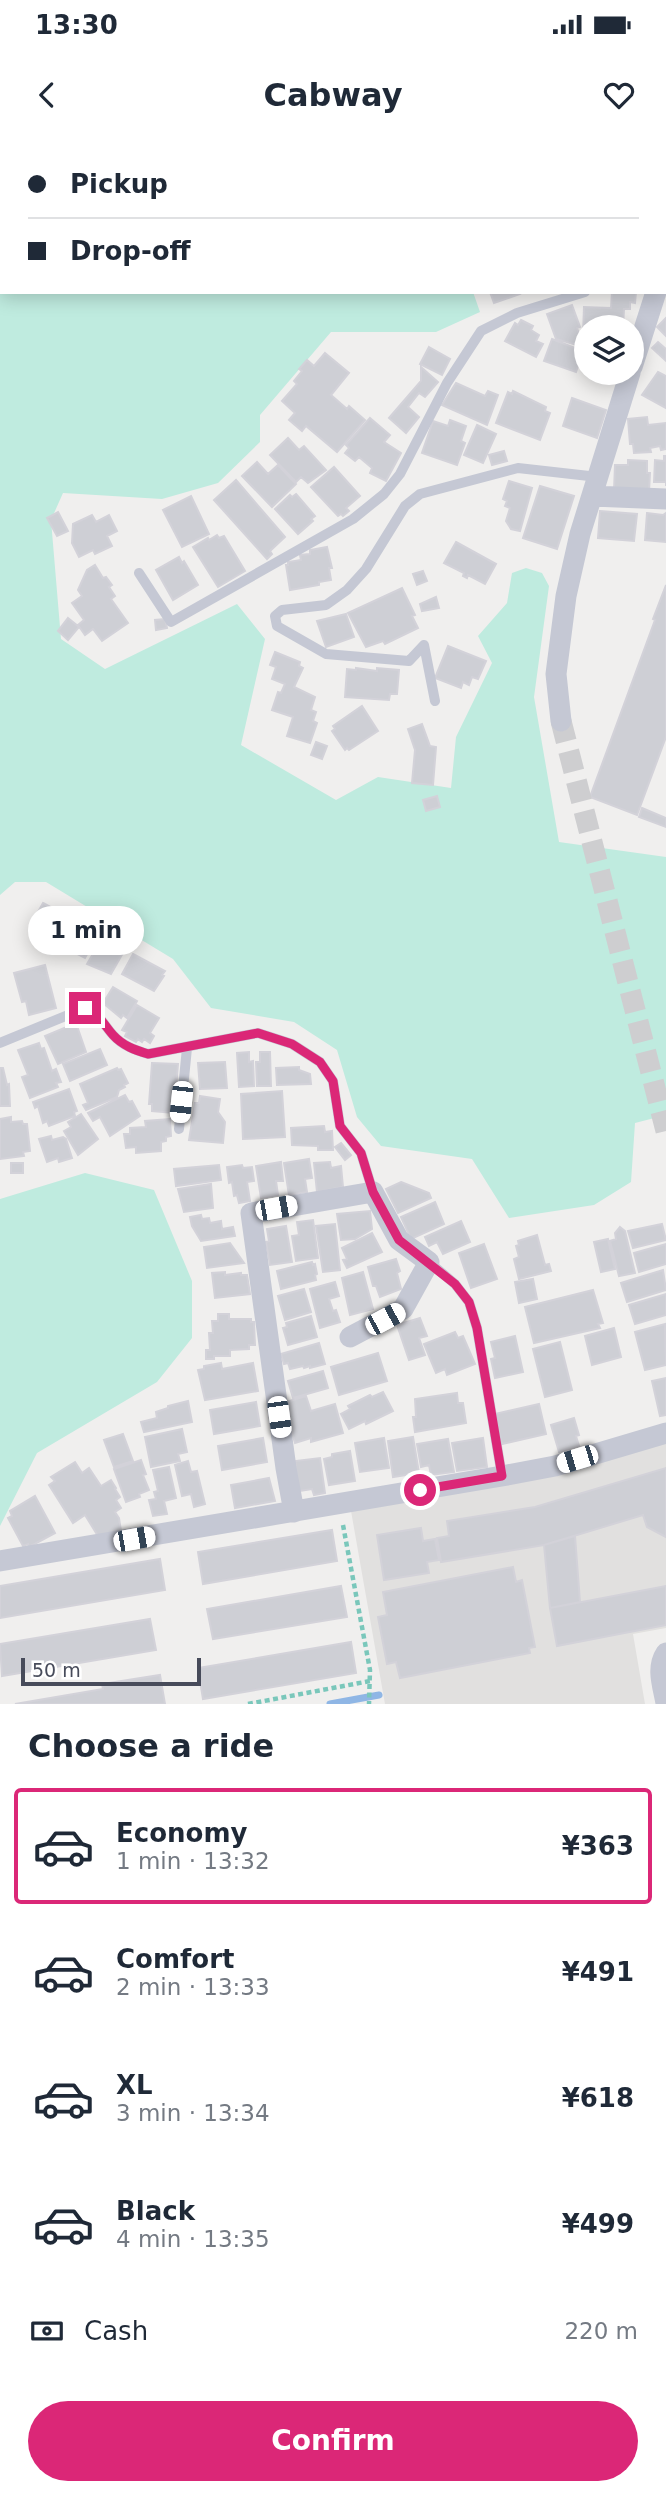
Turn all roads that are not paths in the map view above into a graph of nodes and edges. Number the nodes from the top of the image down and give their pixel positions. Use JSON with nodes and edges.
{"nodes":[{"id":1,"x":578,"y":294,"type":"edge"},
{"id":2,"x":655,"y":294,"type":"edge"},
{"id":3,"x":644,"y":330,"type":"edge"},
{"id":4,"x":626,"y":385,"type":"edge"},
{"id":5,"x":595,"y":486,"type":"junction"},
{"id":6,"x":666,"y":499,"type":"edge"},
{"id":7,"x":139,"y":573,"type":"dead end"},
{"id":8,"x":435,"y":701,"type":"dead end"},
{"id":9,"x":561,"y":721,"type":"tunnel mouth"},
{"id":10,"x":0,"y":1043,"type":"edge"},
{"id":11,"x":187,"y":1048,"type":"junction"},
{"id":12,"x":179,"y":1129,"type":"dead end"},
{"id":13,"x":373,"y":1192,"type":"junction"},
{"id":14,"x":429,"y":1262,"type":"junction"},
{"id":15,"x":350,"y":1337,"type":"dead end"},
{"id":16,"x":666,"y":1433,"type":"edge"},
{"id":17,"x":502,"y":1476,"type":"junction"},
{"id":18,"x":294,"y":1512,"type":"junction"},
{"id":19,"x":0,"y":1561,"type":"edge"},
{"id":20,"x":666,"y":1653,"type":"edge"},
{"id":21,"x":666,"y":1703,"type":"edge"}],
"edges":[{"from":1,"to":7,"type":"lane"},
{"from":2,"to":3,"type":"street"},
{"from":4,"to":5,"type":"street"},
{"from":5,"to":6,"type":"street"},
{"from":5,"to":8,"type":"lane"},
{"from":5,"to":9,"type":"street"},
{"from":10,"to":11,"type":"lane"},
{"from":11,"to":12,"type":"lane"},
{"from":11,"to":13,"type":"lane"},
{"from":13,"to":14,"type":"street"},
{"from":13,"to":18,"type":"street"},
{"from":14,"to":15,"type":"street"},
{"from":14,"to":17,"type":"lane"},
{"from":16,"to":17,"type":"street"},
{"from":17,"to":18,"type":"street"},
{"from":18,"to":19,"type":"street"},
{"from":20,"to":21,"type":"street"}]}
